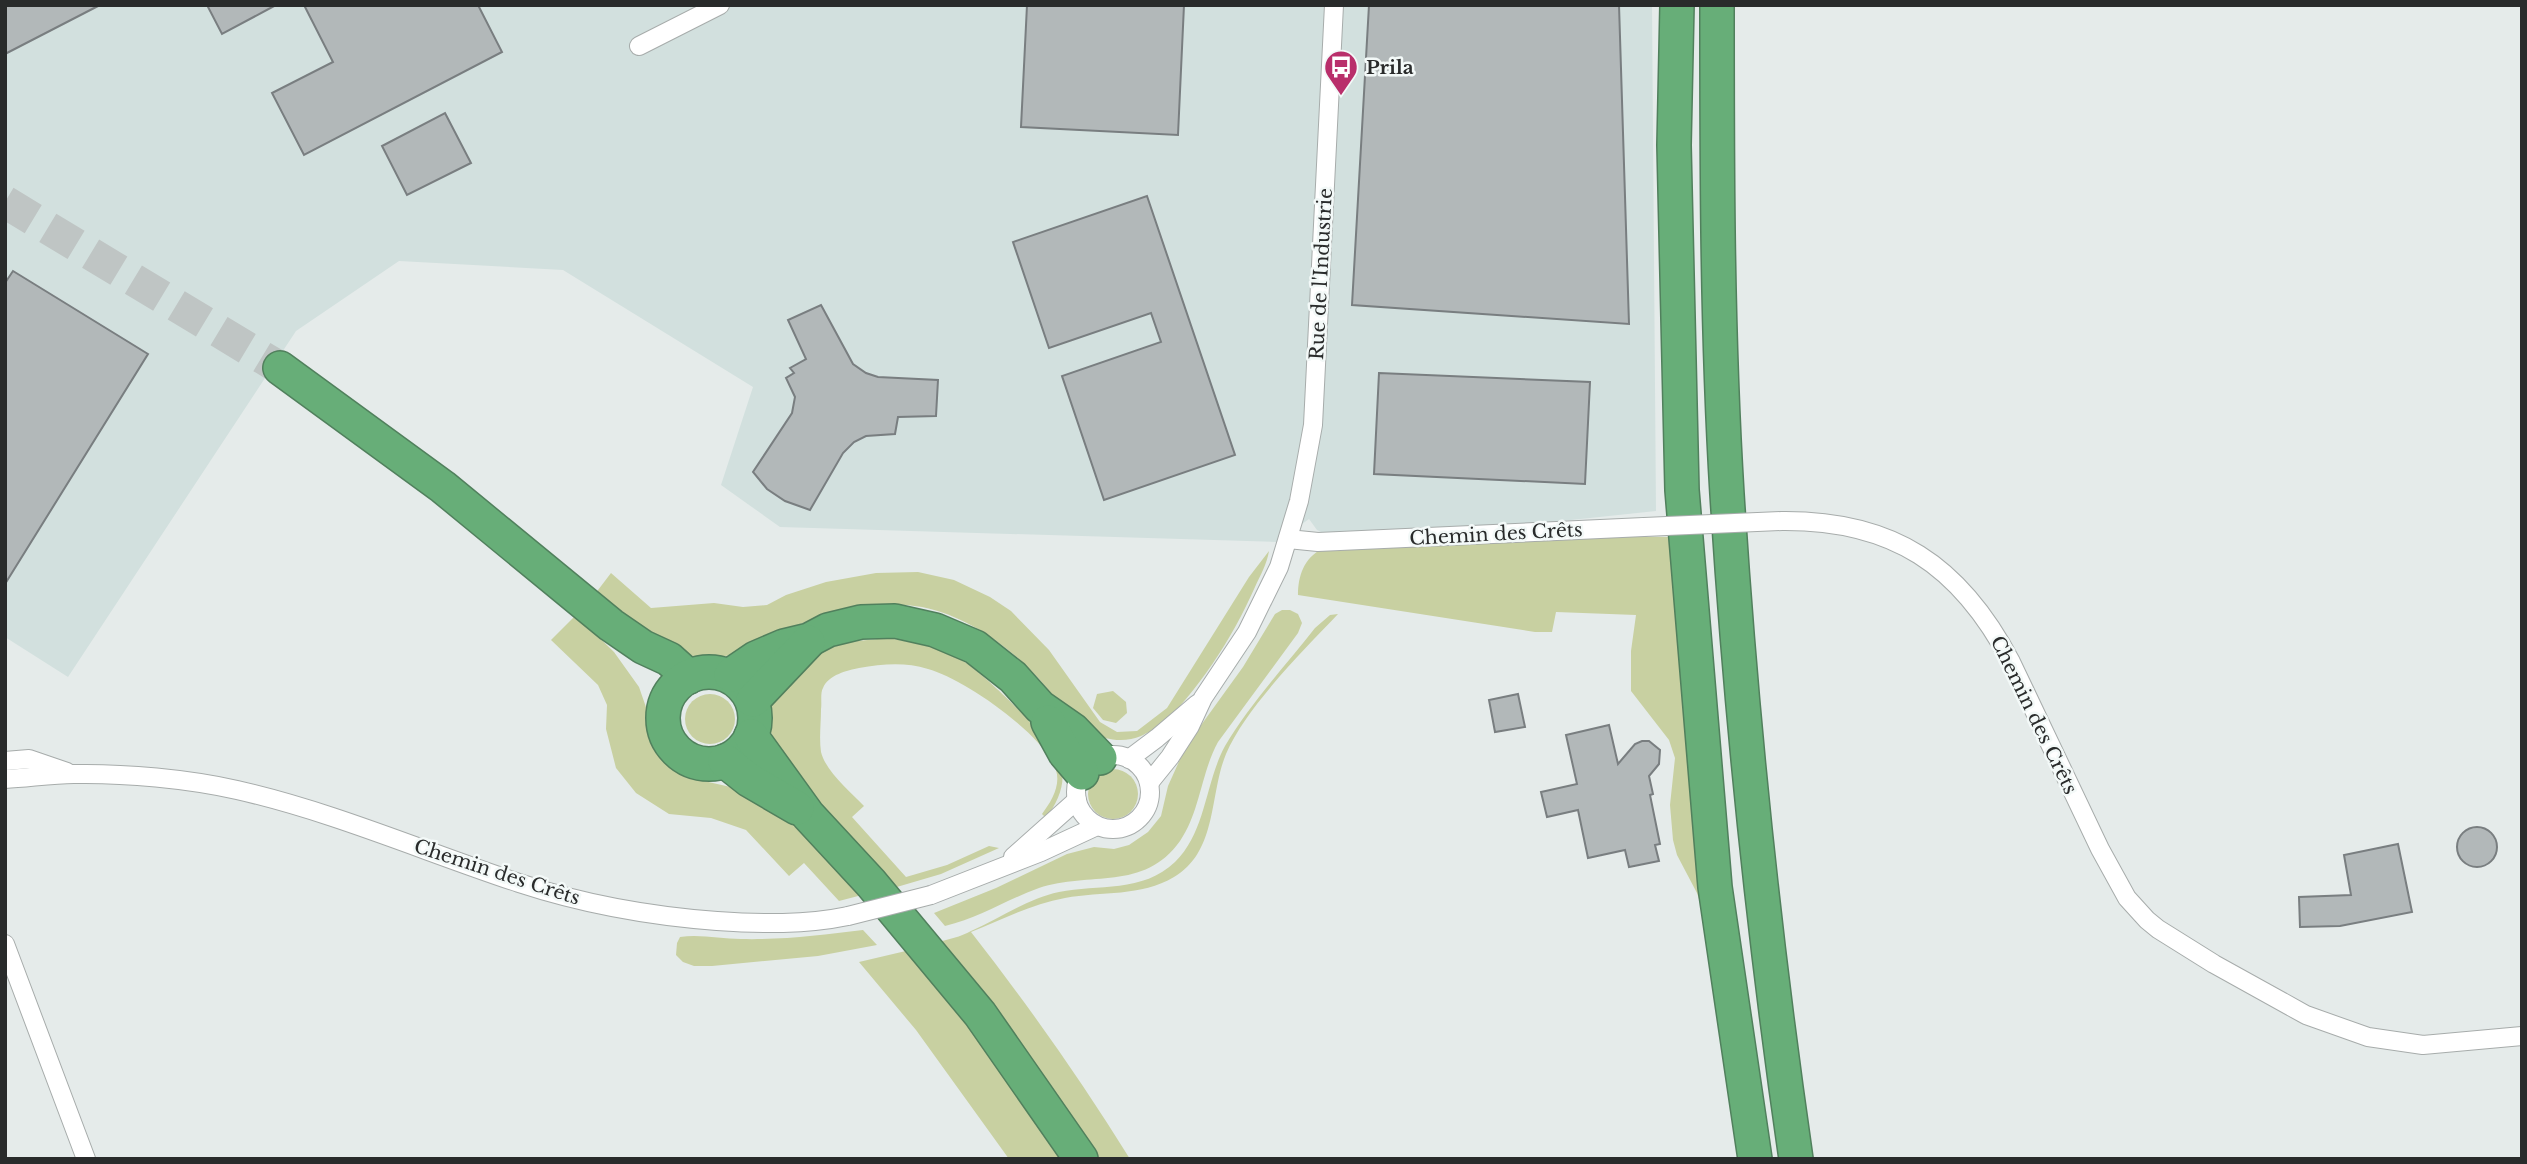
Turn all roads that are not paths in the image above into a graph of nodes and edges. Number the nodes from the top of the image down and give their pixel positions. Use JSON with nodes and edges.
{"nodes":[{"id":1,"x":720,"y":5,"type":"edge"},
{"id":2,"x":1334,"y":5,"type":"edge"},
{"id":3,"x":1677,"y":5,"type":"edge"},
{"id":4,"x":1694,"y":5,"type":"edge"},
{"id":5,"x":1717,"y":5,"type":"edge"},
{"id":6,"x":639,"y":46,"type":"dead end"},
{"id":7,"x":281,"y":368,"type":"tunnel mouth"},
{"id":8,"x":1288,"y":539,"type":"junction"},
{"id":9,"x":809,"y":640,"type":"junction"},
{"id":10,"x":731,"y":675,"type":"junction"},
{"id":11,"x":678,"y":688,"type":"junction"},
{"id":12,"x":1203,"y":698,"type":"junction"},
{"id":13,"x":754,"y":700,"type":"junction"},
{"id":14,"x":751,"y":736,"type":"junction"},
{"id":15,"x":5,"y":761,"type":"edge"},
{"id":16,"x":725,"y":761,"type":"junction"},
{"id":17,"x":1097,"y":772,"type":"junction"},
{"id":18,"x":73,"y":774,"type":"junction"},
{"id":19,"x":5,"y":779,"type":"edge"},
{"id":20,"x":1149,"y":783,"type":"junction"},
{"id":21,"x":808,"y":814,"type":"junction"},
{"id":22,"x":1097,"y":826,"type":"junction"},
{"id":23,"x":1002,"y":866,"type":"junction"},
{"id":24,"x":5,"y":944,"type":"edge"},
{"id":25,"x":2522,"y":1036,"type":"edge"},
{"id":26,"x":86,"y":1159,"type":"edge"},
{"id":27,"x":1081,"y":1159,"type":"edge"},
{"id":28,"x":1755,"y":1159,"type":"edge"},
{"id":29,"x":1773,"y":1159,"type":"edge"},
{"id":30,"x":1796,"y":1159,"type":"edge"}],
"edges":[{"from":1,"to":6,"type":"street"},
{"from":2,"to":8,"type":"street","name":"Rue de l'Industrie"},
{"from":3,"to":28,"type":"highway"},
{"from":4,"to":29,"type":"highway"},
{"from":5,"to":30,"type":"highway"},
{"from":7,"to":11,"type":"highway"},
{"from":8,"to":12,"type":"street","name":"Chemin des Crêts"},
{"from":8,"to":25,"type":"street","name":"Chemin des Crêts","bridge":true},
{"from":9,"to":10,"type":"highway"},
{"from":9,"to":13,"type":"highway"},
{"from":9,"to":17,"type":"highway"},
{"from":10,"to":11,"type":"highway"},
{"from":10,"to":13,"type":"highway"},
{"from":11,"to":16,"type":"highway"},
{"from":12,"to":17,"type":"street","name":"Chemin des Crêts"},
{"from":12,"to":20,"type":"street","name":"Chemin des Crêts"},
{"from":13,"to":14,"type":"highway"},
{"from":14,"to":16,"type":"highway"},
{"from":14,"to":21,"type":"highway"},
{"from":15,"to":18,"type":"street","name":"Chemin des Crêts"},
{"from":16,"to":21,"type":"highway"},
{"from":17,"to":20,"type":"street"},
{"from":17,"to":22,"type":"street"},
{"from":17,"to":23,"type":"street","name":"Chemin des Crêts"},
{"from":18,"to":19,"type":"street","name":"Chemin des Crêts"},
{"from":18,"to":23,"type":"street","name":"Chemin des Crêts","bridge":true},
{"from":20,"to":22,"type":"street","name":"Chemin des Crêts"},
{"from":21,"to":27,"type":"highway"},
{"from":22,"to":23,"type":"street","name":"Chemin des Crêts"},
{"from":24,"to":26,"type":"street"}]}
